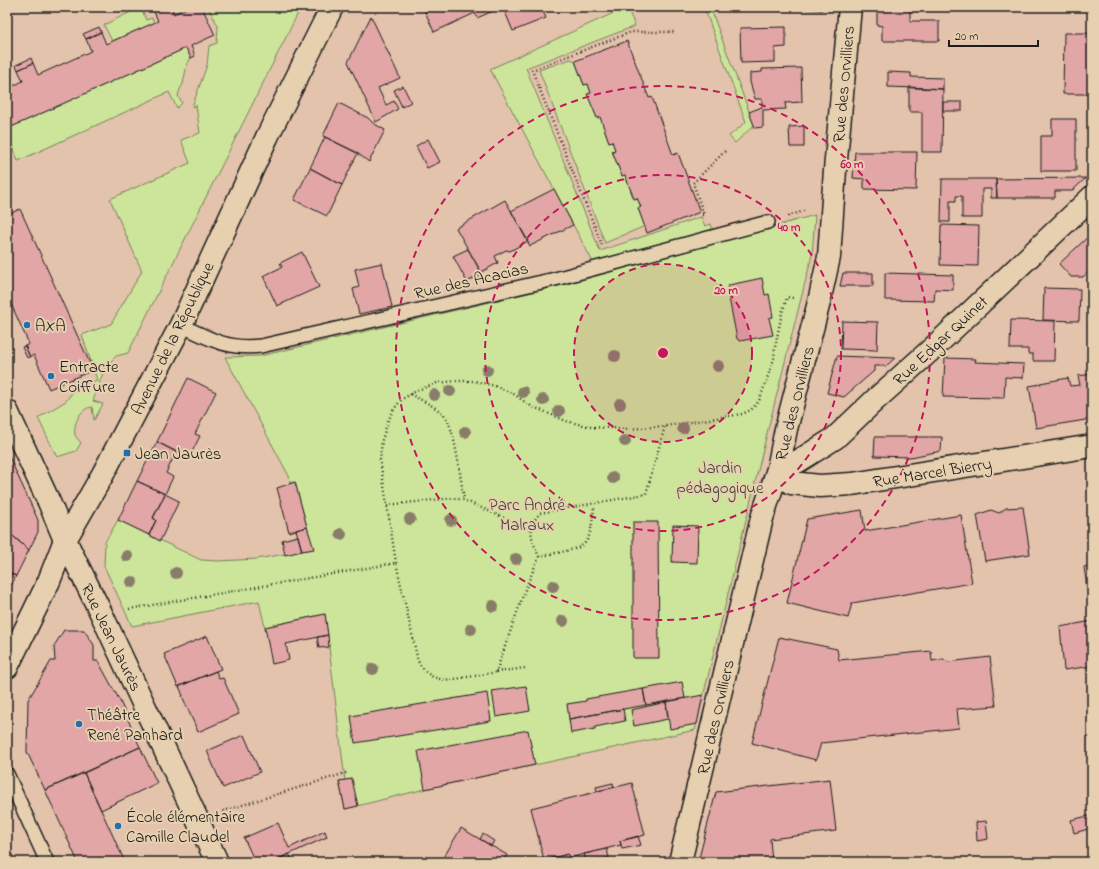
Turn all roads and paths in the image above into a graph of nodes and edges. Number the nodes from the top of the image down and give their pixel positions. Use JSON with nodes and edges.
{"nodes":[{"id":1,"x":332,"y":7,"type":"edge"},
{"id":2,"x":850,"y":7,"type":"edge"},
{"id":3,"x":674,"y":32,"type":"dead end"},
{"id":4,"x":726,"y":150,"type":"dead end"},
{"id":5,"x":1092,"y":198,"type":"edge"},
{"id":6,"x":697,"y":217,"type":"dead end"},
{"id":7,"x":768,"y":222,"type":"dead end"},
{"id":8,"x":603,"y":248,"type":"dead end"},
{"id":9,"x":784,"y":305,"type":"dead end"},
{"id":10,"x":181,"y":325,"type":"junction"},
{"id":11,"x":410,"y":394,"type":"junction"},
{"id":12,"x":7,"y":411,"type":"edge"},
{"id":13,"x":664,"y":426,"type":"junction"},
{"id":14,"x":1092,"y":446,"type":"edge"},
{"id":15,"x":778,"y":469,"type":"junction"},
{"id":16,"x":464,"y":500,"type":"junction"},
{"id":17,"x":387,"y":505,"type":"junction"},
{"id":18,"x":594,"y":505,"type":"junction"},
{"id":19,"x":531,"y":530,"type":"junction"},
{"id":20,"x":65,"y":540,"type":"junction"},
{"id":21,"x":539,"y":558,"type":"junction"},
{"id":22,"x":396,"y":563,"type":"junction"},
{"id":23,"x":124,"y":609,"type":"dead end"},
{"id":24,"x":7,"y":667,"type":"edge"},
{"id":25,"x":525,"y":668,"type":"dead end"},
{"id":26,"x":496,"y":672,"type":"junction"},
{"id":27,"x":349,"y":772,"type":"dead end"},
{"id":28,"x":7,"y":774,"type":"edge"},
{"id":29,"x":198,"y":818,"type":"junction"},
{"id":30,"x":47,"y":862,"type":"edge"},
{"id":31,"x":217,"y":862,"type":"edge"},
{"id":32,"x":680,"y":862,"type":"edge"}],
"edges":[{"from":1,"to":10,"type":"street","name":"Avenue de la République"},
{"from":2,"to":15,"type":"street","name":"Rue des Orvilliers"},
{"from":3,"to":8,"type":"path"},
{"from":4,"to":6,"type":"path"},
{"from":5,"to":15,"type":"street","name":"Rue Edgar Quinet"},
{"from":7,"to":10,"type":"lane","name":"Rue des Acacias"},
{"from":9,"to":13,"type":"path"},
{"from":10,"to":20,"type":"street","name":"Avenue de la République"},
{"from":11,"to":13,"type":"path"},
{"from":11,"to":16,"type":"path"},
{"from":11,"to":17,"type":"path"},
{"from":12,"to":20,"type":"street","name":"Rue Jean Jaurès"},
{"from":13,"to":18,"type":"path"},
{"from":14,"to":15,"type":"street","name":"Rue Marcel Bierry"},
{"from":15,"to":32,"type":"street","name":"Rue des Orvilliers"},
{"from":16,"to":17,"type":"path"},
{"from":16,"to":19,"type":"path"},
{"from":17,"to":22,"type":"path"},
{"from":18,"to":19,"type":"path"},
{"from":18,"to":21,"type":"path"},
{"from":19,"to":21,"type":"path"},
{"from":20,"to":24,"type":"street","name":"Avenue de la République"},
{"from":20,"to":29,"type":"street","name":"Rue Jean Jaurès"},
{"from":21,"to":26,"type":"path"},
{"from":22,"to":23,"type":"path"},
{"from":22,"to":26,"type":"path"},
{"from":25,"to":26,"type":"path"},
{"from":27,"to":29,"type":"path"},
{"from":28,"to":30,"type":"lane"},
{"from":29,"to":31,"type":"street","name":"Rue Jean Jaurès"}]}
